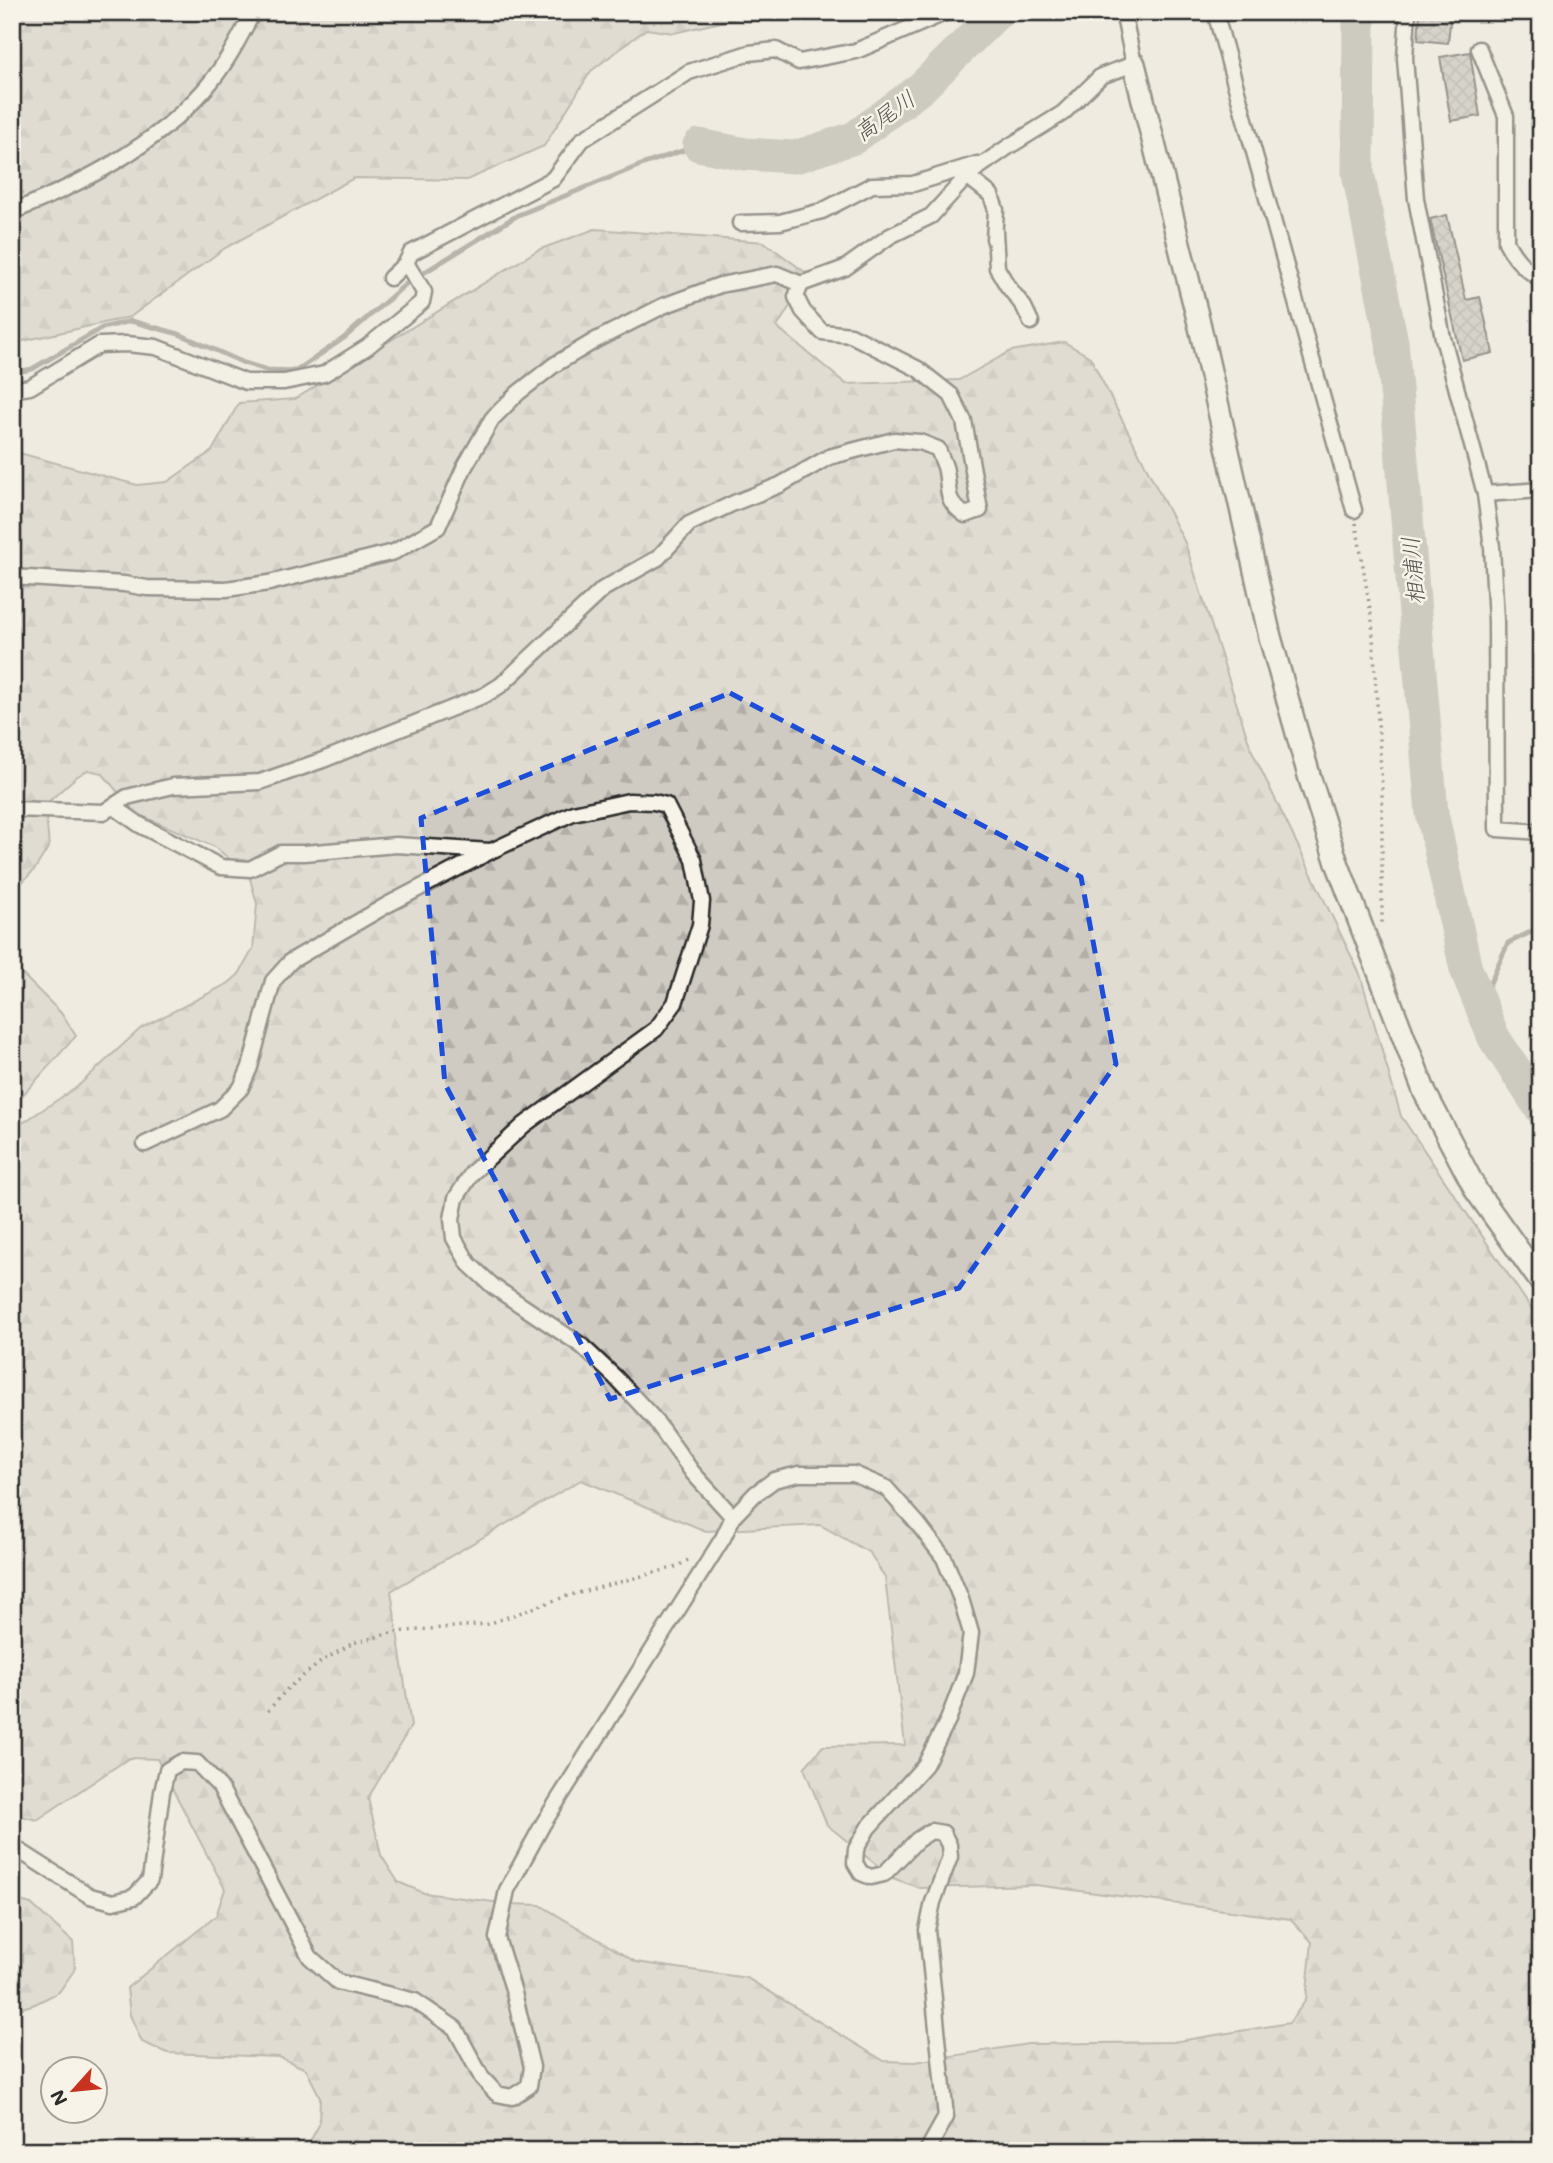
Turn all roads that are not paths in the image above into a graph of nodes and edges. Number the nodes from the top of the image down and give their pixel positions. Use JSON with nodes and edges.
{"nodes":[{"id":1,"x":253,"y":12,"type":"edge"},
{"id":2,"x":950,"y":12,"type":"edge"},
{"id":3,"x":959,"y":12,"type":"edge"},
{"id":4,"x":1123,"y":12,"type":"edge"},
{"id":5,"x":1215,"y":12,"type":"edge"},
{"id":6,"x":1408,"y":12,"type":"edge"},
{"id":7,"x":1479,"y":49,"type":"dead end"},
{"id":8,"x":1134,"y":64,"type":"junction"},
{"id":9,"x":988,"y":161,"type":"junction"},
{"id":10,"x":967,"y":176,"type":"junction"},
{"id":11,"x":12,"y":212,"type":"edge"},
{"id":12,"x":740,"y":223,"type":"dead end"},
{"id":13,"x":995,"y":231,"type":"junction"},
{"id":14,"x":988,"y":262,"type":"dead end"},
{"id":15,"x":408,"y":265,"type":"junction"},
{"id":16,"x":390,"y":278,"type":"dead end"},
{"id":17,"x":1541,"y":279,"type":"edge"},
{"id":18,"x":801,"y":284,"type":"junction"},
{"id":19,"x":1031,"y":322,"type":"dead end"},
{"id":20,"x":12,"y":390,"type":"edge"},
{"id":21,"x":1541,"y":490,"type":"edge"},
{"id":22,"x":1485,"y":494,"type":"junction"},
{"id":23,"x":1353,"y":510,"type":"road end"},
{"id":24,"x":12,"y":577,"type":"edge"},
{"id":25,"x":113,"y":806,"type":"junction"},
{"id":26,"x":12,"y":808,"type":"edge"},
{"id":27,"x":1541,"y":828,"type":"edge"},
{"id":28,"x":491,"y":851,"type":"junction"},
{"id":29,"x":145,"y":1144,"type":"dead end"},
{"id":30,"x":1541,"y":1282,"type":"edge"},
{"id":31,"x":733,"y":1517,"type":"junction"},
{"id":32,"x":12,"y":1846,"type":"edge"},
{"id":33,"x":927,"y":2151,"type":"edge"}],
"edges":[{"from":1,"to":11,"type":"street"},
{"from":2,"to":3,"type":"street"},
{"from":2,"to":15,"type":"street"},
{"from":4,"to":8,"type":"street"},
{"from":5,"to":23,"type":"street"},
{"from":6,"to":22,"type":"street"},
{"from":7,"to":17,"type":"street"},
{"from":8,"to":9,"type":"street"},
{"from":8,"to":30,"type":"street"},
{"from":9,"to":10,"type":"street"},
{"from":9,"to":12,"type":"street"},
{"from":10,"to":13,"type":"street"},
{"from":10,"to":18,"type":"street"},
{"from":13,"to":14,"type":"street"},
{"from":13,"to":19,"type":"street"},
{"from":15,"to":16,"type":"street"},
{"from":15,"to":20,"type":"street"},
{"from":18,"to":24,"type":"street"},
{"from":18,"to":25,"type":"street"},
{"from":21,"to":22,"type":"street"},
{"from":22,"to":27,"type":"street"},
{"from":25,"to":26,"type":"street"},
{"from":25,"to":28,"type":"street"},
{"from":28,"to":29,"type":"street"},
{"from":28,"to":31,"type":"street"},
{"from":31,"to":32,"type":"street"},
{"from":31,"to":33,"type":"street"}]}
